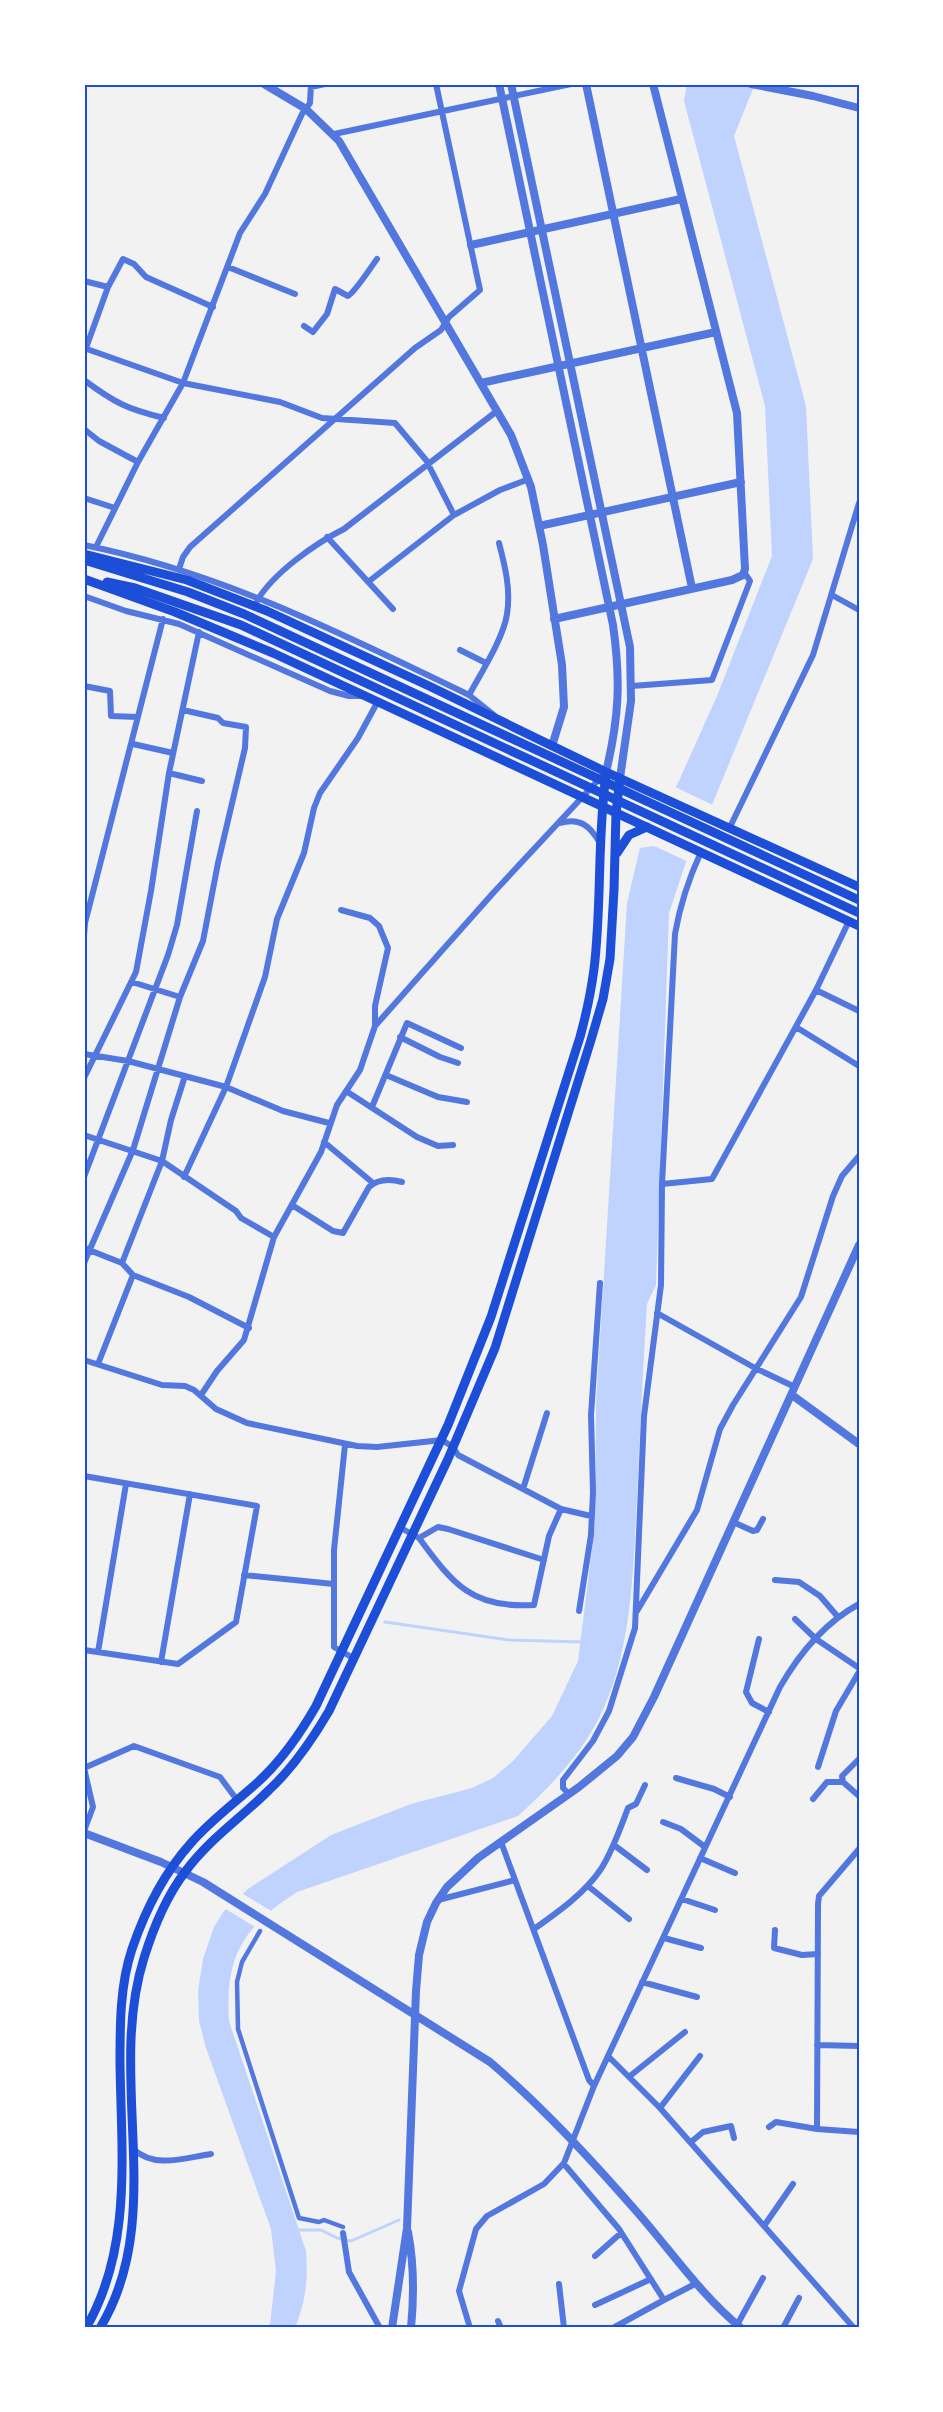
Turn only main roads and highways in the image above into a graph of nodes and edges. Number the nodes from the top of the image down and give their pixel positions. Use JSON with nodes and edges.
{"nodes":[{"id":1,"x":84,"y":554,"type":"edge"},
{"id":2,"x":84,"y":560,"type":"edge"},
{"id":3,"x":84,"y":578,"type":"edge"},
{"id":4,"x":606,"y":772,"type":"junction"},
{"id":5,"x":620,"y":778,"type":"junction"},
{"id":6,"x":601,"y":807,"type":"junction"},
{"id":7,"x":616,"y":813,"type":"junction"},
{"id":8,"x":648,"y":827,"type":"junction"},
{"id":9,"x":616,"y":856,"type":"junction"},
{"id":10,"x":859,"y":887,"type":"edge"},
{"id":11,"x":859,"y":900,"type":"edge"},
{"id":12,"x":859,"y":913,"type":"edge"},
{"id":13,"x":859,"y":926,"type":"edge"},
{"id":14,"x":86,"y":2328,"type":"edge"},
{"id":15,"x":100,"y":2328,"type":"edge"}],
"edges":[{"from":1,"to":4,"type":"main road"},
{"from":2,"to":11,"type":"main road"},
{"from":3,"to":6,"type":"main road"},
{"from":3,"to":12,"type":"main road"},
{"from":4,"to":5,"type":"main road"},
{"from":4,"to":6,"type":"main road"},
{"from":5,"to":7,"type":"main road"},
{"from":5,"to":10,"type":"main road"},
{"from":6,"to":7,"type":"main road"},
{"from":6,"to":14,"type":"main road"},
{"from":7,"to":8,"type":"main road"},
{"from":7,"to":9,"type":"main road"},
{"from":8,"to":9,"type":"main road"},
{"from":8,"to":13,"type":"main road"},
{"from":9,"to":15,"type":"main road"}]}
